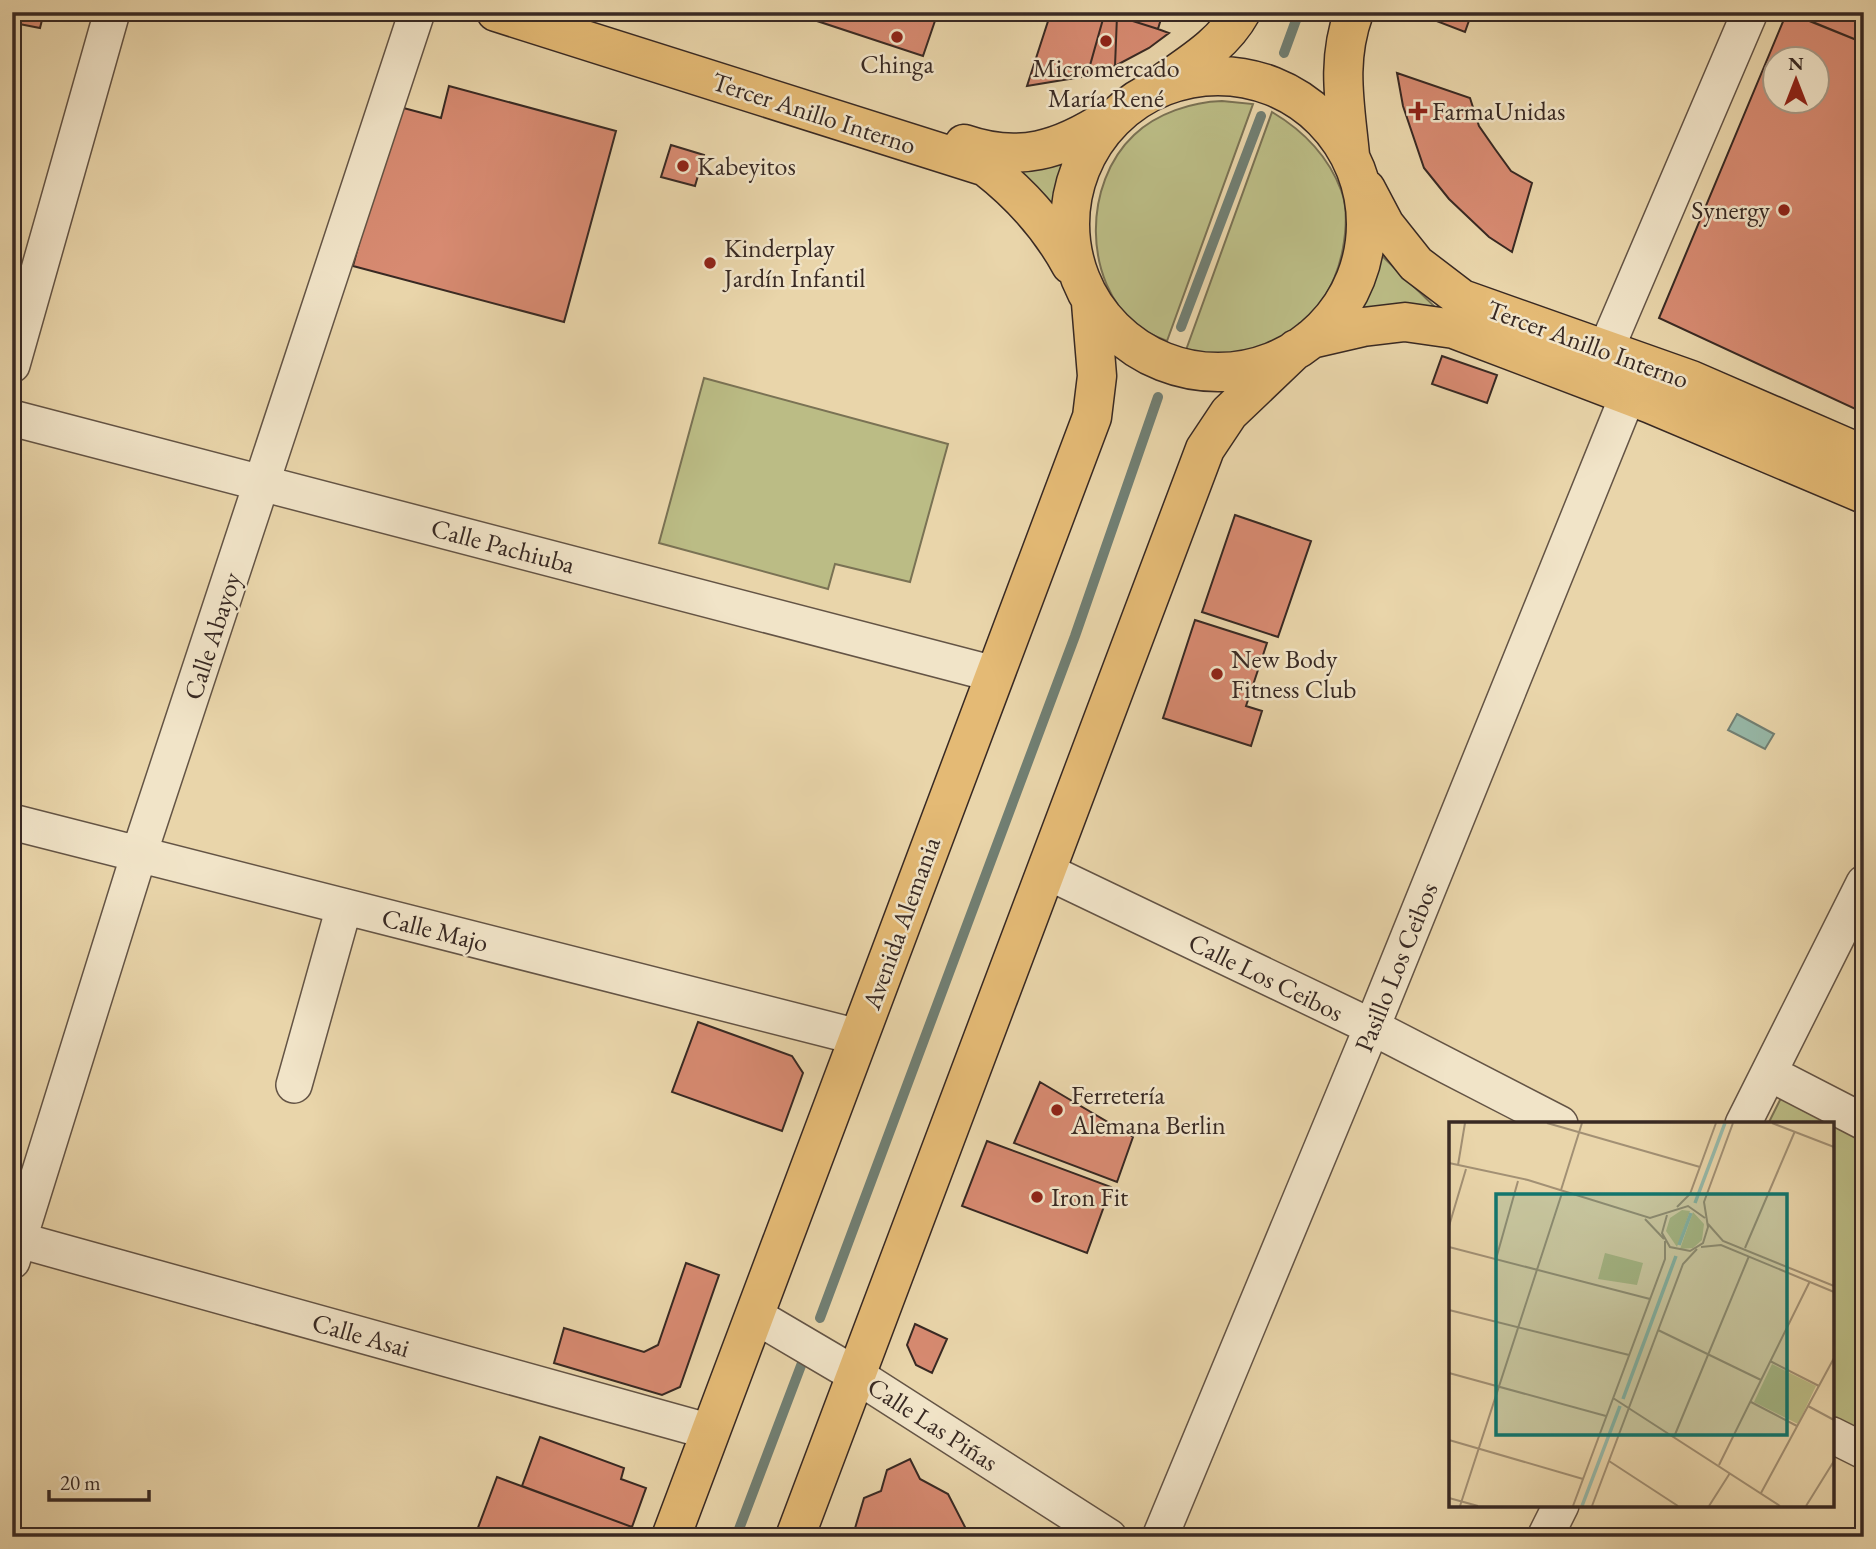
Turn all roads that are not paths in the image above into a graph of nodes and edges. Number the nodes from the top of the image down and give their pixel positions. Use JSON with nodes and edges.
{"nodes":[{"id":1,"x":112,"y":12,"type":"edge"},
{"id":2,"x":417,"y":12,"type":"edge"},
{"id":3,"x":496,"y":12,"type":"edge"},
{"id":4,"x":556,"y":12,"type":"edge"},
{"id":5,"x":1241,"y":12,"type":"edge"},
{"id":6,"x":1354,"y":12,"type":"edge"},
{"id":7,"x":1750,"y":12,"type":"edge"},
{"id":8,"x":1139,"y":99,"type":"junction"},
{"id":9,"x":1354,"y":165,"type":"junction"},
{"id":10,"x":1086,"y":294,"type":"junction"},
{"id":11,"x":1304,"y":344,"type":"junction"},
{"id":12,"x":1606,"y":349,"type":"junction"},
{"id":13,"x":12,"y":365,"type":"edge"},
{"id":14,"x":1628,"y":396,"type":"junction"},
{"id":15,"x":12,"y":418,"type":"edge"},
{"id":16,"x":1864,"y":455,"type":"edge"},
{"id":17,"x":263,"y":483,"type":"junction"},
{"id":18,"x":1864,"y":494,"type":"edge"},
{"id":19,"x":994,"y":674,"type":"junction"},
{"id":20,"x":12,"y":822,"type":"edge"},
{"id":21,"x":139,"y":854,"type":"junction"},
{"id":22,"x":1046,"y":871,"type":"junction"},
{"id":23,"x":1864,"y":883,"type":"edge"},
{"id":24,"x":344,"y":906,"type":"junction"},
{"id":25,"x":1372,"y":1027,"type":"junction"},
{"id":26,"x":858,"y":1037,"type":"junction"},
{"id":27,"x":1769,"y":1073,"type":"junction"},
{"id":28,"x":294,"y":1085,"type":"dead end"},
{"id":29,"x":1556,"y":1122,"type":"edge"},
{"id":30,"x":1745,"y":1122,"type":"edge"},
{"id":31,"x":1864,"y":1122,"type":"edge"},
{"id":32,"x":15,"y":1246,"type":"edge"},
{"id":33,"x":754,"y":1315,"type":"junction"},
{"id":34,"x":856,"y":1375,"type":"junction"},
{"id":35,"x":711,"y":1432,"type":"junction"},
{"id":36,"x":1834,"y":1436,"type":"edge"},
{"id":37,"x":1864,"y":1451,"type":"edge"},
{"id":38,"x":1560,"y":1507,"type":"edge"},
{"id":39,"x":671,"y":1537,"type":"edge"},
{"id":40,"x":795,"y":1537,"type":"edge"},
{"id":41,"x":1109,"y":1537,"type":"edge"},
{"id":42,"x":1160,"y":1537,"type":"edge"},
{"id":43,"x":1545,"y":1537,"type":"edge"}],
"edges":[{"from":1,"to":13,"type":"street"},
{"from":2,"to":17,"type":"street","name":"Calle Abayoy"},
{"from":3,"to":10,"type":"main road","name":"Tercer Anillo Interno"},
{"from":4,"to":8,"type":"main road","name":"Tercer Anillo Interno"},
{"from":5,"to":8,"type":"main road"},
{"from":6,"to":9,"type":"main road"},
{"from":7,"to":12,"type":"street"},
{"from":8,"to":9,"type":"main road"},
{"from":8,"to":10,"type":"main road"},
{"from":9,"to":11,"type":"main road"},
{"from":9,"to":12,"type":"main road","name":"Tercer Anillo Interno"},
{"from":10,"to":11,"type":"main road"},
{"from":10,"to":19,"type":"main road","name":"Avenida Alemania"},
{"from":11,"to":14,"type":"main road","name":"Tercer Anillo Interno"},
{"from":11,"to":22,"type":"main road"},
{"from":12,"to":16,"type":"main road","name":"Tercer Anillo Interno"},
{"from":14,"to":18,"type":"main road","name":"Tercer Anillo Interno"},
{"from":14,"to":25,"type":"street","name":"Pasillo Los Ceibos"},
{"from":15,"to":17,"type":"street","name":"Calle Pachiuba"},
{"from":17,"to":19,"type":"street","name":"Calle Pachiuba"},
{"from":17,"to":21,"type":"street","name":"Calle Abayoy"},
{"from":19,"to":26,"type":"main road","name":"Avenida Alemania"},
{"from":20,"to":21,"type":"street","name":"Calle Majo"},
{"from":21,"to":24,"type":"street","name":"Calle Majo"},
{"from":21,"to":32,"type":"street","name":"Calle Abayoy"},
{"from":22,"to":25,"type":"street","name":"Calle Los Ceibos"},
{"from":22,"to":34,"type":"main road"},
{"from":23,"to":27,"type":"street"},
{"from":24,"to":26,"type":"street","name":"Calle Majo"},
{"from":24,"to":28,"type":"street"},
{"from":25,"to":29,"type":"street","name":"Calle Los Ceibos"},
{"from":25,"to":42,"type":"street","name":"Pasillo Los Ceibos"},
{"from":26,"to":33,"type":"main road","name":"Avenida Alemania"},
{"from":27,"to":30,"type":"street"},
{"from":27,"to":31,"type":"street"},
{"from":32,"to":35,"type":"street","name":"Calle Asai"},
{"from":33,"to":34,"type":"street","name":"Calle Las Piñas"},
{"from":33,"to":35,"type":"main road","name":"Avenida Alemania"},
{"from":34,"to":40,"type":"main road"},
{"from":34,"to":41,"type":"street","name":"Calle Las Piñas"},
{"from":35,"to":39,"type":"main road","name":"Avenida Alemania"},
{"from":36,"to":37,"type":"street"},
{"from":38,"to":43,"type":"street"}]}
